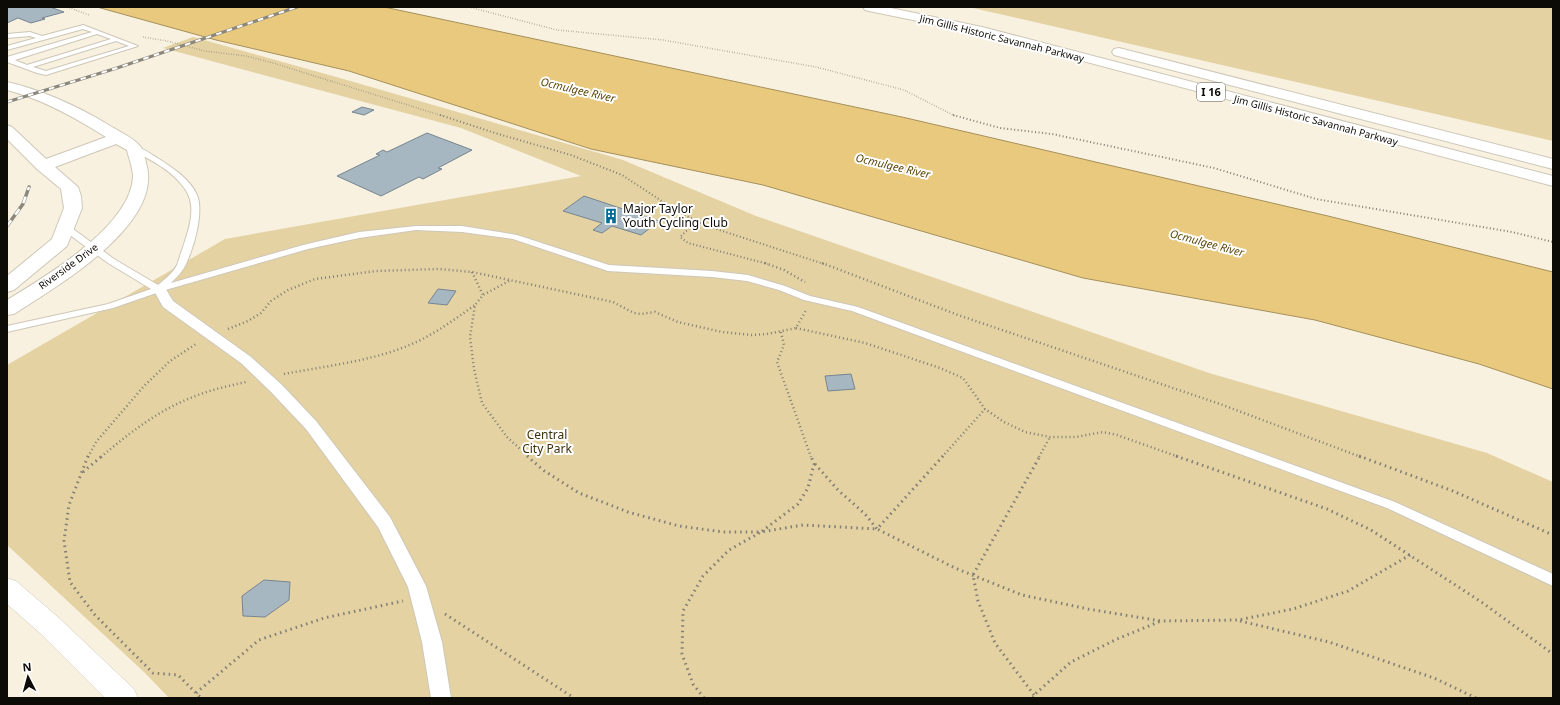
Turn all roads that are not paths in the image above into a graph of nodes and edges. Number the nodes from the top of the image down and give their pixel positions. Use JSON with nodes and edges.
{"nodes":[{"id":1,"x":869,"y":7,"type":"edge"},
{"id":2,"x":913,"y":7,"type":"edge"},
{"id":3,"x":1028,"y":29,"type":"dead end"},
{"id":4,"x":98,"y":32,"type":"junction"},
{"id":5,"x":7,"y":36,"type":"edge"},
{"id":6,"x":42,"y":38,"type":"junction"},
{"id":7,"x":117,"y":39,"type":"junction"},
{"id":8,"x":7,"y":48,"type":"edge"},
{"id":9,"x":1104,"y":48,"type":"dead end"},
{"id":10,"x":7,"y":59,"type":"edge"},
{"id":11,"x":27,"y":67,"type":"junction"},
{"id":12,"x":7,"y":86,"type":"edge"},
{"id":13,"x":7,"y":130,"type":"edge"},
{"id":14,"x":117,"y":138,"type":"junction"},
{"id":15,"x":134,"y":148,"type":"junction"},
{"id":16,"x":1553,"y":164,"type":"edge"},
{"id":17,"x":43,"y":166,"type":"junction"},
{"id":18,"x":1553,"y":181,"type":"edge"},
{"id":19,"x":66,"y":228,"type":"junction"},
{"id":20,"x":93,"y":251,"type":"junction"},
{"id":21,"x":7,"y":286,"type":"edge"},
{"id":22,"x":159,"y":289,"type":"junction"},
{"id":23,"x":7,"y":309,"type":"edge"},
{"id":24,"x":7,"y":329,"type":"edge"},
{"id":25,"x":1553,"y":580,"type":"edge"},
{"id":26,"x":7,"y":589,"type":"edge"},
{"id":27,"x":124,"y":698,"type":"edge"},
{"id":28,"x":441,"y":698,"type":"edge"}],
"edges":[{"from":1,"to":18,"type":"main road","name":"Jim Gillis Historic Savannah Parkway","number":"I 16"},
{"from":2,"to":3,"type":"main road","name":"Jim Gillis Historic Savannah Parkway"},
{"from":4,"to":6,"type":"lane"},
{"from":4,"to":7,"type":"lane"},
{"from":4,"to":10,"type":"lane"},
{"from":5,"to":6,"type":"lane"},
{"from":6,"to":8,"type":"lane"},
{"from":7,"to":11,"type":"lane"},
{"from":7,"to":11,"type":"lane"},
{"from":9,"to":16,"type":"main road","name":"Jim Gillis Historic Savannah Parkway","number":"I 16"},
{"from":10,"to":11,"type":"lane"},
{"from":12,"to":14,"type":"main road"},
{"from":13,"to":17,"type":"main road","name":"Riverside Drive"},
{"from":14,"to":15,"type":"main road"},
{"from":14,"to":17,"type":"main road"},
{"from":15,"to":20,"type":"main road","name":"Riverside Drive"},
{"from":15,"to":22,"type":"lane"},
{"from":17,"to":19,"type":"main road","name":"Riverside Drive"},
{"from":19,"to":20,"type":"lane"},
{"from":19,"to":21,"type":"main road","name":"Riverside Drive"},
{"from":20,"to":22,"type":"lane"},
{"from":20,"to":23,"type":"main road","name":"Riverside Drive"},
{"from":22,"to":24,"type":"lane"},
{"from":22,"to":25,"type":"lane"},
{"from":22,"to":28,"type":"street"},
{"from":26,"to":27,"type":"street"}]}
